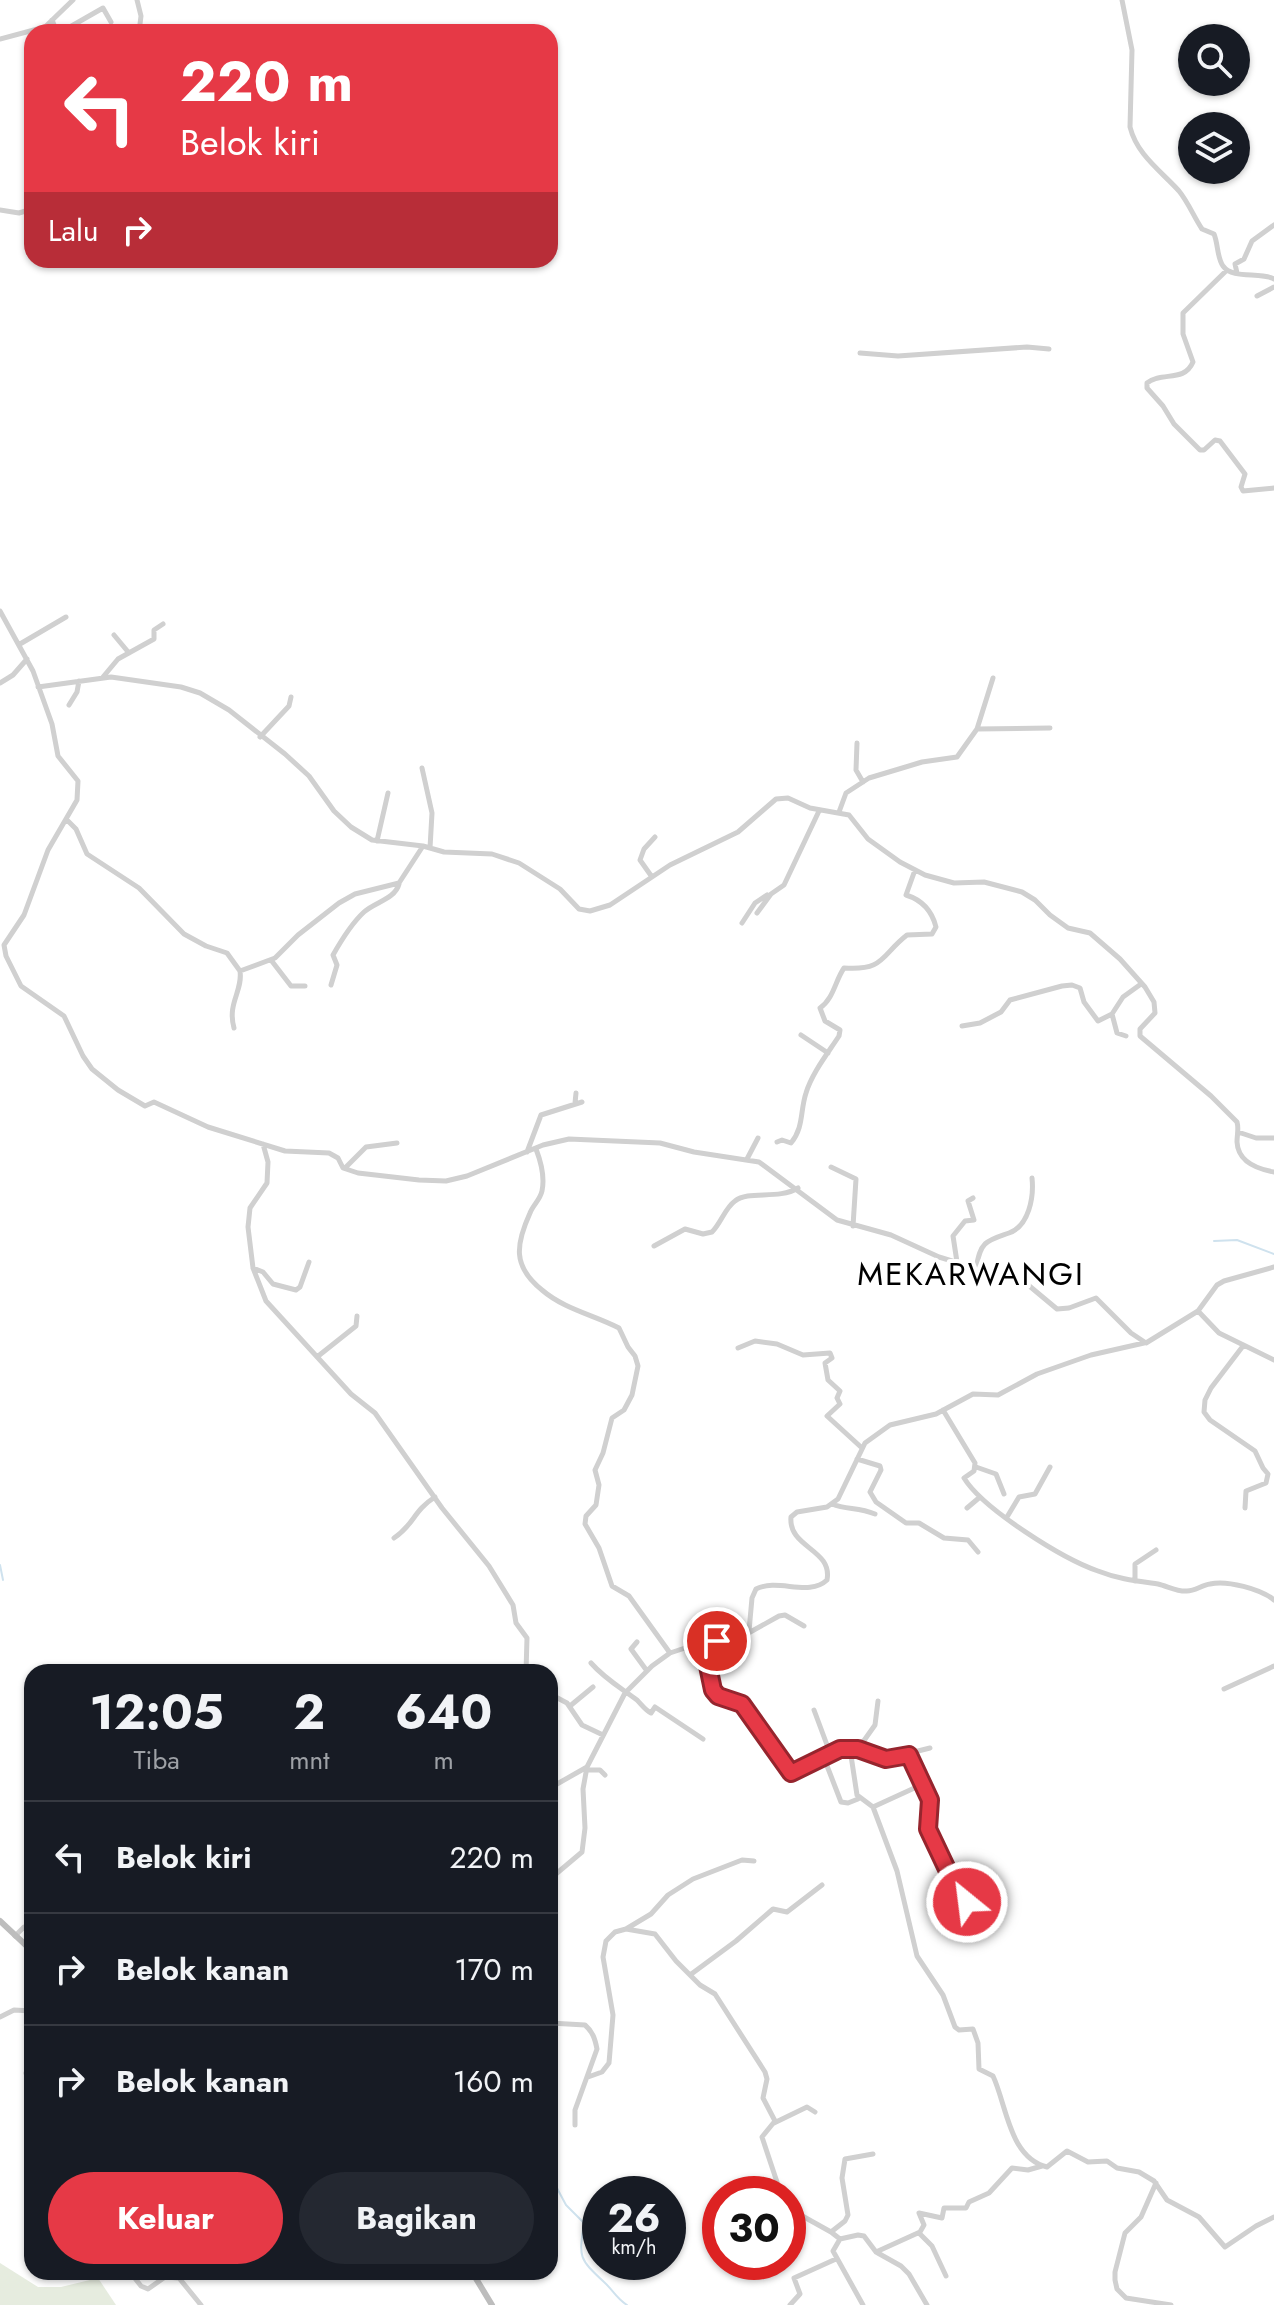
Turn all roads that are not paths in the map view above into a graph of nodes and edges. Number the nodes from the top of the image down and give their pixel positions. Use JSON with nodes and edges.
{"nodes":[{"id":1,"x":73,"y":0,"type":"edge"},
{"id":2,"x":137,"y":0,"type":"edge"},
{"id":3,"x":1122,"y":0,"type":"edge"},
{"id":4,"x":52,"y":20,"type":"junction"},
{"id":5,"x":111,"y":22,"type":"dead end"},
{"id":6,"x":48,"y":24,"type":"edge"},
{"id":7,"x":54,"y":24,"type":"edge"},
{"id":8,"x":73,"y":24,"type":"edge"},
{"id":9,"x":140,"y":24,"type":"edge"},
{"id":10,"x":24,"y":33,"type":"edge"},
{"id":11,"x":0,"y":39,"type":"edge"},
{"id":12,"x":0,"y":210,"type":"edge"},
{"id":13,"x":24,"y":212,"type":"edge"},
{"id":14,"x":1274,"y":225,"type":"edge"},
{"id":15,"x":1227,"y":270,"type":"junction"},
{"id":16,"x":1237,"y":273,"type":"junction"},
{"id":17,"x":1274,"y":279,"type":"edge"},
{"id":18,"x":1274,"y":287,"type":"edge"},
{"id":19,"x":1257,"y":296,"type":"dead end"},
{"id":20,"x":1049,"y":349,"type":"dead end"},
{"id":21,"x":860,"y":353,"type":"dead end"},
{"id":22,"x":1274,"y":488,"type":"edge"},
{"id":23,"x":0,"y":611,"type":"edge"},
{"id":24,"x":66,"y":617,"type":"dead end"},
{"id":25,"x":163,"y":624,"type":"dead end"},
{"id":26,"x":114,"y":635,"type":"dead end"},
{"id":27,"x":20,"y":644,"type":"junction"},
{"id":28,"x":129,"y":653,"type":"junction"},
{"id":29,"x":27,"y":659,"type":"junction"},
{"id":30,"x":103,"y":677,"type":"junction"},
{"id":31,"x":993,"y":678,"type":"dead end"},
{"id":32,"x":79,"y":681,"type":"junction"},
{"id":33,"x":0,"y":683,"type":"edge"},
{"id":34,"x":38,"y":687,"type":"junction"},
{"id":35,"x":291,"y":697,"type":"dead end"},
{"id":36,"x":69,"y":705,"type":"dead end"},
{"id":37,"x":1050,"y":728,"type":"dead end"},
{"id":38,"x":977,"y":729,"type":"junction"},
{"id":39,"x":260,"y":737,"type":"junction"},
{"id":40,"x":857,"y":743,"type":"dead end"},
{"id":41,"x":422,"y":768,"type":"dead end"},
{"id":42,"x":863,"y":782,"type":"junction"},
{"id":43,"x":388,"y":793,"type":"dead end"},
{"id":44,"x":819,"y":811,"type":"junction"},
{"id":45,"x":839,"y":813,"type":"junction"},
{"id":46,"x":66,"y":819,"type":"junction"},
{"id":47,"x":655,"y":837,"type":"dead end"},
{"id":48,"x":377,"y":841,"type":"junction"},
{"id":49,"x":426,"y":847,"type":"junction"},
{"id":50,"x":915,"y":870,"type":"junction"},
{"id":51,"x":652,"y":877,"type":"junction"},
{"id":52,"x":399,"y":883,"type":"junction"},
{"id":53,"x":771,"y":894,"type":"junction"},
{"id":54,"x":757,"y":913,"type":"dead end"},
{"id":55,"x":742,"y":923,"type":"dead end"},
{"id":56,"x":271,"y":960,"type":"junction"},
{"id":57,"x":240,"y":971,"type":"junction"},
{"id":58,"x":1141,"y":984,"type":"junction"},
{"id":59,"x":331,"y":985,"type":"dead end"},
{"id":60,"x":305,"y":986,"type":"dead end"},
{"id":61,"x":1112,"y":1014,"type":"junction"},
{"id":62,"x":962,"y":1026,"type":"dead end"},
{"id":63,"x":234,"y":1028,"type":"dead end"},
{"id":64,"x":801,"y":1035,"type":"dead end"},
{"id":65,"x":1126,"y":1036,"type":"dead end"},
{"id":66,"x":828,"y":1053,"type":"junction"},
{"id":67,"x":576,"y":1093,"type":"dead end"},
{"id":68,"x":1238,"y":1132,"type":"junction"},
{"id":69,"x":758,"y":1138,"type":"dead end"},
{"id":70,"x":1274,"y":1138,"type":"edge"},
{"id":71,"x":777,"y":1142,"type":"dead end"},
{"id":72,"x":397,"y":1143,"type":"dead end"},
{"id":73,"x":263,"y":1144,"type":"junction"},
{"id":74,"x":536,"y":1149,"type":"junction"},
{"id":75,"x":527,"y":1153,"type":"junction"},
{"id":76,"x":747,"y":1159,"type":"junction"},
{"id":77,"x":831,"y":1167,"type":"dead end"},
{"id":78,"x":345,"y":1168,"type":"junction"},
{"id":79,"x":1274,"y":1172,"type":"edge"},
{"id":80,"x":1032,"y":1178,"type":"dead end"},
{"id":81,"x":798,"y":1188,"type":"junction"},
{"id":82,"x":973,"y":1198,"type":"dead end"},
{"id":83,"x":853,"y":1226,"type":"junction"},
{"id":84,"x":654,"y":1246,"type":"dead end"},
{"id":85,"x":309,"y":1262,"type":"dead end"},
{"id":86,"x":958,"y":1263,"type":"junction"},
{"id":87,"x":1274,"y":1267,"type":"edge"},
{"id":88,"x":253,"y":1268,"type":"junction"},
{"id":89,"x":976,"y":1268,"type":"junction"},
{"id":90,"x":1198,"y":1311,"type":"junction"},
{"id":91,"x":357,"y":1316,"type":"dead end"},
{"id":92,"x":1146,"y":1343,"type":"junction"},
{"id":93,"x":1243,"y":1346,"type":"junction"},
{"id":94,"x":738,"y":1348,"type":"dead end"},
{"id":95,"x":317,"y":1357,"type":"junction"},
{"id":96,"x":1274,"y":1360,"type":"edge"},
{"id":97,"x":943,"y":1410,"type":"junction"},
{"id":98,"x":862,"y":1448,"type":"junction"},
{"id":99,"x":857,"y":1459,"type":"junction"},
{"id":100,"x":976,"y":1467,"type":"junction"},
{"id":101,"x":1050,"y":1467,"type":"dead end"},
{"id":102,"x":1004,"y":1494,"type":"dead end"},
{"id":103,"x":435,"y":1497,"type":"junction"},
{"id":104,"x":980,"y":1497,"type":"junction"},
{"id":105,"x":832,"y":1504,"type":"junction"},
{"id":106,"x":967,"y":1508,"type":"dead end"},
{"id":107,"x":1245,"y":1508,"type":"dead end"},
{"id":108,"x":875,"y":1514,"type":"dead end"},
{"id":109,"x":1007,"y":1517,"type":"junction"},
{"id":110,"x":394,"y":1538,"type":"dead end"},
{"id":111,"x":1156,"y":1550,"type":"dead end"},
{"id":112,"x":978,"y":1552,"type":"dead end"},
{"id":113,"x":1135,"y":1581,"type":"junction"},
{"id":114,"x":1274,"y":1600,"type":"edge"},
{"id":115,"x":804,"y":1626,"type":"dead end"},
{"id":116,"x":749,"y":1631,"type":"junction"},
{"id":117,"x":637,"y":1642,"type":"dead end"},
{"id":118,"x":703,"y":1642,"type":"junction"},
{"id":119,"x":670,"y":1653,"type":"junction"},
{"id":120,"x":591,"y":1663,"type":"dead end"},
{"id":121,"x":526,"y":1664,"type":"edge"},
{"id":122,"x":1274,"y":1666,"type":"edge"},
{"id":123,"x":647,"y":1671,"type":"junction"},
{"id":124,"x":593,"y":1687,"type":"dead end"},
{"id":125,"x":1224,"y":1689,"type":"dead end"},
{"id":126,"x":625,"y":1693,"type":"junction"},
{"id":127,"x":558,"y":1699,"type":"edge"},
{"id":128,"x":878,"y":1701,"type":"dead end"},
{"id":129,"x":570,"y":1706,"type":"junction"},
{"id":130,"x":814,"y":1710,"type":"dead end"},
{"id":131,"x":603,"y":1735,"type":"junction"},
{"id":132,"x":703,"y":1739,"type":"dead end"},
{"id":133,"x":930,"y":1748,"type":"dead end"},
{"id":134,"x":850,"y":1749,"type":"junction"},
{"id":135,"x":858,"y":1749,"type":"junction"},
{"id":136,"x":830,"y":1753,"type":"junction"},
{"id":137,"x":909,"y":1755,"type":"junction"},
{"id":138,"x":824,"y":1758,"type":"junction"},
{"id":139,"x":587,"y":1768,"type":"junction"},
{"id":140,"x":605,"y":1775,"type":"dead end"},
{"id":141,"x":558,"y":1784,"type":"edge"},
{"id":142,"x":921,"y":1785,"type":"junction"},
{"id":143,"x":858,"y":1799,"type":"junction"},
{"id":144,"x":873,"y":1807,"type":"junction"},
{"id":145,"x":754,"y":1861,"type":"dead end"},
{"id":146,"x":558,"y":1872,"type":"edge"},
{"id":147,"x":822,"y":1885,"type":"dead end"},
{"id":148,"x":967,"y":1902,"type":"dead end"},
{"id":149,"x":0,"y":1921,"type":"edge"},
{"id":150,"x":24,"y":1927,"type":"edge"},
{"id":151,"x":626,"y":1929,"type":"junction"},
{"id":152,"x":15,"y":1936,"type":"junction"},
{"id":153,"x":24,"y":1944,"type":"edge"},
{"id":154,"x":690,"y":1975,"type":"junction"},
{"id":155,"x":24,"y":2011,"type":"edge"},
{"id":156,"x":0,"y":2017,"type":"edge"},
{"id":157,"x":558,"y":2023,"type":"edge"},
{"id":158,"x":588,"y":2077,"type":"junction"},
{"id":159,"x":815,"y":2112,"type":"dead end"},
{"id":160,"x":774,"y":2123,"type":"junction"},
{"id":161,"x":575,"y":2125,"type":"dead end"},
{"id":162,"x":873,"y":2154,"type":"dead end"},
{"id":163,"x":1043,"y":2166,"type":"junction"},
{"id":164,"x":775,"y":2176,"type":"edge"},
{"id":165,"x":1156,"y":2183,"type":"junction"},
{"id":166,"x":1274,"y":2217,"type":"edge"},
{"id":167,"x":806,"y":2218,"type":"edge"},
{"id":168,"x":831,"y":2232,"type":"junction"},
{"id":169,"x":919,"y":2233,"type":"junction"},
{"id":170,"x":840,"y":2239,"type":"junction"},
{"id":171,"x":876,"y":2252,"type":"junction"},
{"id":172,"x":836,"y":2259,"type":"junction"},
{"id":173,"x":946,"y":2276,"type":"dead end"},
{"id":174,"x":136,"y":2280,"type":"edge"},
{"id":175,"x":161,"y":2280,"type":"edge"},
{"id":176,"x":181,"y":2280,"type":"edge"},
{"id":177,"x":477,"y":2280,"type":"edge"},
{"id":178,"x":201,"y":2305,"type":"edge"},
{"id":179,"x":492,"y":2305,"type":"edge"},
{"id":180,"x":790,"y":2305,"type":"edge"},
{"id":181,"x":863,"y":2305,"type":"edge"},
{"id":182,"x":927,"y":2305,"type":"edge"},
{"id":183,"x":1171,"y":2305,"type":"edge"}],
"edges":[{"from":1,"to":4,"type":"street"},
{"from":2,"to":9,"type":"street"},
{"from":3,"to":15,"type":"street"},
{"from":4,"to":6,"type":"street"},
{"from":4,"to":7,"type":"street"},
{"from":5,"to":8,"type":"street"},
{"from":10,"to":11,"type":"street"},
{"from":12,"to":13,"type":"street"},
{"from":14,"to":16,"type":"street"},
{"from":15,"to":16,"type":"street"},
{"from":15,"to":22,"type":"street"},
{"from":16,"to":17,"type":"street"},
{"from":18,"to":19,"type":"street"},
{"from":20,"to":21,"type":"street"},
{"from":23,"to":27,"type":"street"},
{"from":24,"to":27,"type":"street"},
{"from":25,"to":28,"type":"street"},
{"from":26,"to":28,"type":"street"},
{"from":27,"to":29,"type":"street"},
{"from":28,"to":30,"type":"street"},
{"from":29,"to":33,"type":"street"},
{"from":29,"to":34,"type":"street"},
{"from":30,"to":32,"type":"street"},
{"from":30,"to":39,"type":"street"},
{"from":31,"to":38,"type":"street"},
{"from":32,"to":34,"type":"street"},
{"from":32,"to":36,"type":"street"},
{"from":34,"to":46,"type":"street"},
{"from":35,"to":39,"type":"street"},
{"from":37,"to":38,"type":"street"},
{"from":38,"to":42,"type":"street"},
{"from":39,"to":48,"type":"street"},
{"from":40,"to":42,"type":"street"},
{"from":41,"to":49,"type":"street"},
{"from":42,"to":45,"type":"street"},
{"from":43,"to":48,"type":"street"},
{"from":44,"to":45,"type":"street"},
{"from":44,"to":51,"type":"street"},
{"from":44,"to":53,"type":"street"},
{"from":45,"to":50,"type":"street"},
{"from":46,"to":57,"type":"street"},
{"from":46,"to":73,"type":"street"},
{"from":47,"to":51,"type":"street"},
{"from":48,"to":49,"type":"street"},
{"from":49,"to":51,"type":"street"},
{"from":49,"to":52,"type":"street"},
{"from":50,"to":58,"type":"street"},
{"from":50,"to":66,"type":"street"},
{"from":52,"to":56,"type":"street"},
{"from":52,"to":59,"type":"street"},
{"from":53,"to":54,"type":"street"},
{"from":53,"to":55,"type":"street"},
{"from":56,"to":57,"type":"street"},
{"from":56,"to":60,"type":"street"},
{"from":57,"to":63,"type":"street"},
{"from":58,"to":61,"type":"street"},
{"from":58,"to":68,"type":"street"},
{"from":61,"to":62,"type":"street"},
{"from":61,"to":65,"type":"street"},
{"from":64,"to":66,"type":"street"},
{"from":66,"to":71,"type":"street"},
{"from":67,"to":75,"type":"street"},
{"from":68,"to":70,"type":"street"},
{"from":68,"to":79,"type":"street"},
{"from":69,"to":76,"type":"street"},
{"from":72,"to":78,"type":"street"},
{"from":73,"to":78,"type":"street"},
{"from":73,"to":88,"type":"street"},
{"from":74,"to":75,"type":"street"},
{"from":74,"to":76,"type":"street"},
{"from":74,"to":119,"type":"street"},
{"from":75,"to":78,"type":"street"},
{"from":76,"to":81,"type":"street"},
{"from":77,"to":83,"type":"street"},
{"from":80,"to":89,"type":"street"},
{"from":81,"to":83,"type":"street"},
{"from":81,"to":84,"type":"street"},
{"from":82,"to":86,"type":"street"},
{"from":83,"to":86,"type":"street"},
{"from":85,"to":88,"type":"street"},
{"from":86,"to":89,"type":"street"},
{"from":87,"to":90,"type":"street"},
{"from":88,"to":95,"type":"street"},
{"from":89,"to":92,"type":"street"},
{"from":90,"to":92,"type":"street"},
{"from":90,"to":93,"type":"street"},
{"from":91,"to":95,"type":"street"},
{"from":92,"to":97,"type":"street"},
{"from":93,"to":96,"type":"street"},
{"from":93,"to":107,"type":"street"},
{"from":94,"to":98,"type":"street"},
{"from":95,"to":103,"type":"street"},
{"from":97,"to":98,"type":"street"},
{"from":97,"to":100,"type":"street"},
{"from":98,"to":99,"type":"street"},
{"from":99,"to":105,"type":"street"},
{"from":99,"to":112,"type":"street"},
{"from":100,"to":102,"type":"street"},
{"from":100,"to":104,"type":"street"},
{"from":101,"to":109,"type":"street"},
{"from":103,"to":110,"type":"street"},
{"from":103,"to":121,"type":"street"},
{"from":104,"to":106,"type":"street"},
{"from":104,"to":109,"type":"street"},
{"from":105,"to":108,"type":"street"},
{"from":105,"to":116,"type":"street"},
{"from":109,"to":113,"type":"street"},
{"from":111,"to":113,"type":"street"},
{"from":113,"to":114,"type":"street"},
{"from":115,"to":116,"type":"street"},
{"from":116,"to":118,"type":"street"},
{"from":117,"to":123,"type":"street"},
{"from":118,"to":119,"type":"street"},
{"from":118,"to":138,"type":"street"},
{"from":119,"to":123,"type":"street"},
{"from":120,"to":126,"type":"street"},
{"from":122,"to":125,"type":"street"},
{"from":123,"to":126,"type":"street"},
{"from":124,"to":129,"type":"street"},
{"from":126,"to":131,"type":"street"},
{"from":126,"to":132,"type":"street"},
{"from":127,"to":129,"type":"street"},
{"from":128,"to":135,"type":"street"},
{"from":129,"to":131,"type":"street"},
{"from":130,"to":136,"type":"street"},
{"from":131,"to":139,"type":"street"},
{"from":133,"to":137,"type":"street"},
{"from":134,"to":135,"type":"street"},
{"from":134,"to":136,"type":"street"},
{"from":134,"to":143,"type":"street"},
{"from":135,"to":137,"type":"street"},
{"from":136,"to":138,"type":"street"},
{"from":137,"to":142,"type":"street"},
{"from":138,"to":143,"type":"street"},
{"from":139,"to":140,"type":"street"},
{"from":139,"to":141,"type":"street"},
{"from":139,"to":146,"type":"street"},
{"from":142,"to":144,"type":"street"},
{"from":142,"to":148,"type":"street"},
{"from":143,"to":144,"type":"street"},
{"from":144,"to":163,"type":"street"},
{"from":145,"to":151,"type":"street"},
{"from":147,"to":154,"type":"street"},
{"from":149,"to":152,"type":"main road"},
{"from":150,"to":152,"type":"street"},
{"from":151,"to":154,"type":"street"},
{"from":151,"to":158,"type":"street"},
{"from":152,"to":153,"type":"main road"},
{"from":154,"to":160,"type":"street"},
{"from":155,"to":156,"type":"street"},
{"from":157,"to":158,"type":"street"},
{"from":158,"to":161,"type":"street"},
{"from":159,"to":160,"type":"street"},
{"from":160,"to":164,"type":"street"},
{"from":162,"to":168,"type":"street"},
{"from":163,"to":165,"type":"street"},
{"from":163,"to":169,"type":"street"},
{"from":165,"to":166,"type":"street"},
{"from":165,"to":183,"type":"street"},
{"from":167,"to":168,"type":"street"},
{"from":168,"to":170,"type":"street"},
{"from":169,"to":171,"type":"street"},
{"from":169,"to":173,"type":"street"},
{"from":170,"to":171,"type":"street"},
{"from":170,"to":172,"type":"street"},
{"from":171,"to":182,"type":"street"},
{"from":172,"to":180,"type":"street"},
{"from":172,"to":181,"type":"street"},
{"from":174,"to":175,"type":"street"},
{"from":176,"to":178,"type":"street"},
{"from":177,"to":179,"type":"main road"}]}
